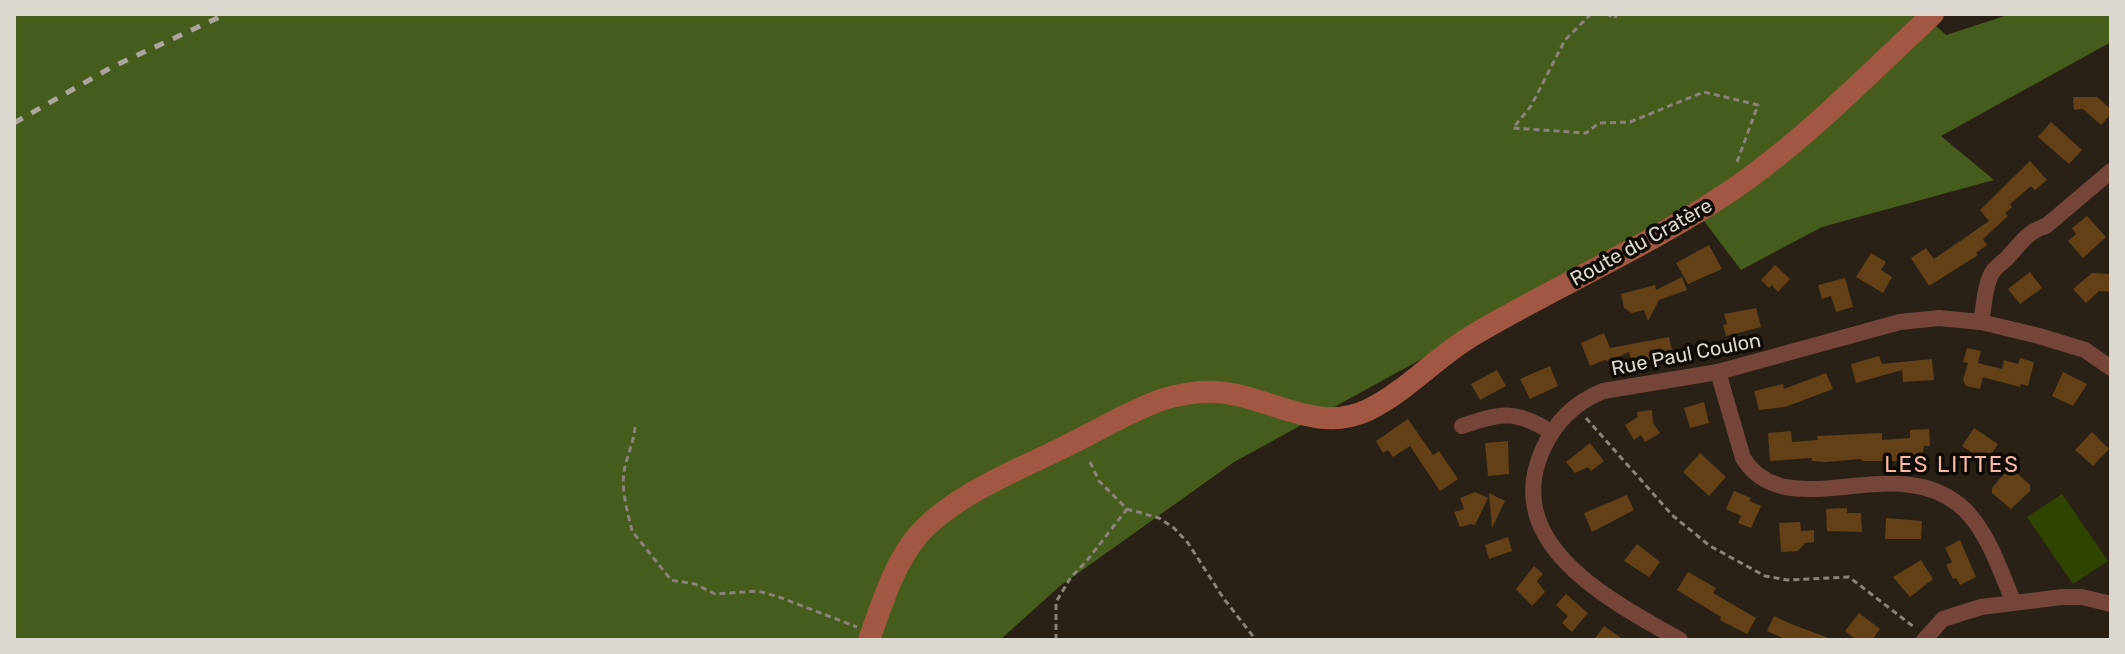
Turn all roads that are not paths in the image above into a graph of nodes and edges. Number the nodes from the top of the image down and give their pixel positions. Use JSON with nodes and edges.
{"nodes":[{"id":1,"x":1933,"y":14,"type":"edge"},
{"id":2,"x":2111,"y":171,"type":"edge"},
{"id":3,"x":1981,"y":322,"type":"junction"},
{"id":4,"x":2111,"y":368,"type":"edge"},
{"id":5,"x":1718,"y":372,"type":"junction"},
{"id":6,"x":1462,"y":426,"type":"dead end"},
{"id":7,"x":1551,"y":432,"type":"junction"},
{"id":8,"x":2014,"y":603,"type":"junction"},
{"id":9,"x":2111,"y":604,"type":"edge"},
{"id":10,"x":870,"y":637,"type":"edge"},
{"id":11,"x":1925,"y":638,"type":"edge"},
{"id":12,"x":1680,"y":640,"type":"edge"}],
"edges":[{"from":1,"to":10,"type":"main road","name":"Route du Cratère"},
{"from":2,"to":3,"type":"street"},
{"from":3,"to":4,"type":"street","name":"Rue Paul Coulon"},
{"from":3,"to":5,"type":"street","name":"Rue Paul Coulon"},
{"from":5,"to":7,"type":"street","name":"Rue Paul Coulon"},
{"from":5,"to":8,"type":"street"},
{"from":6,"to":7,"type":"street"},
{"from":7,"to":12,"type":"street","name":"Rue Paul Coulon"},
{"from":8,"to":9,"type":"street"},
{"from":8,"to":11,"type":"street"}]}
